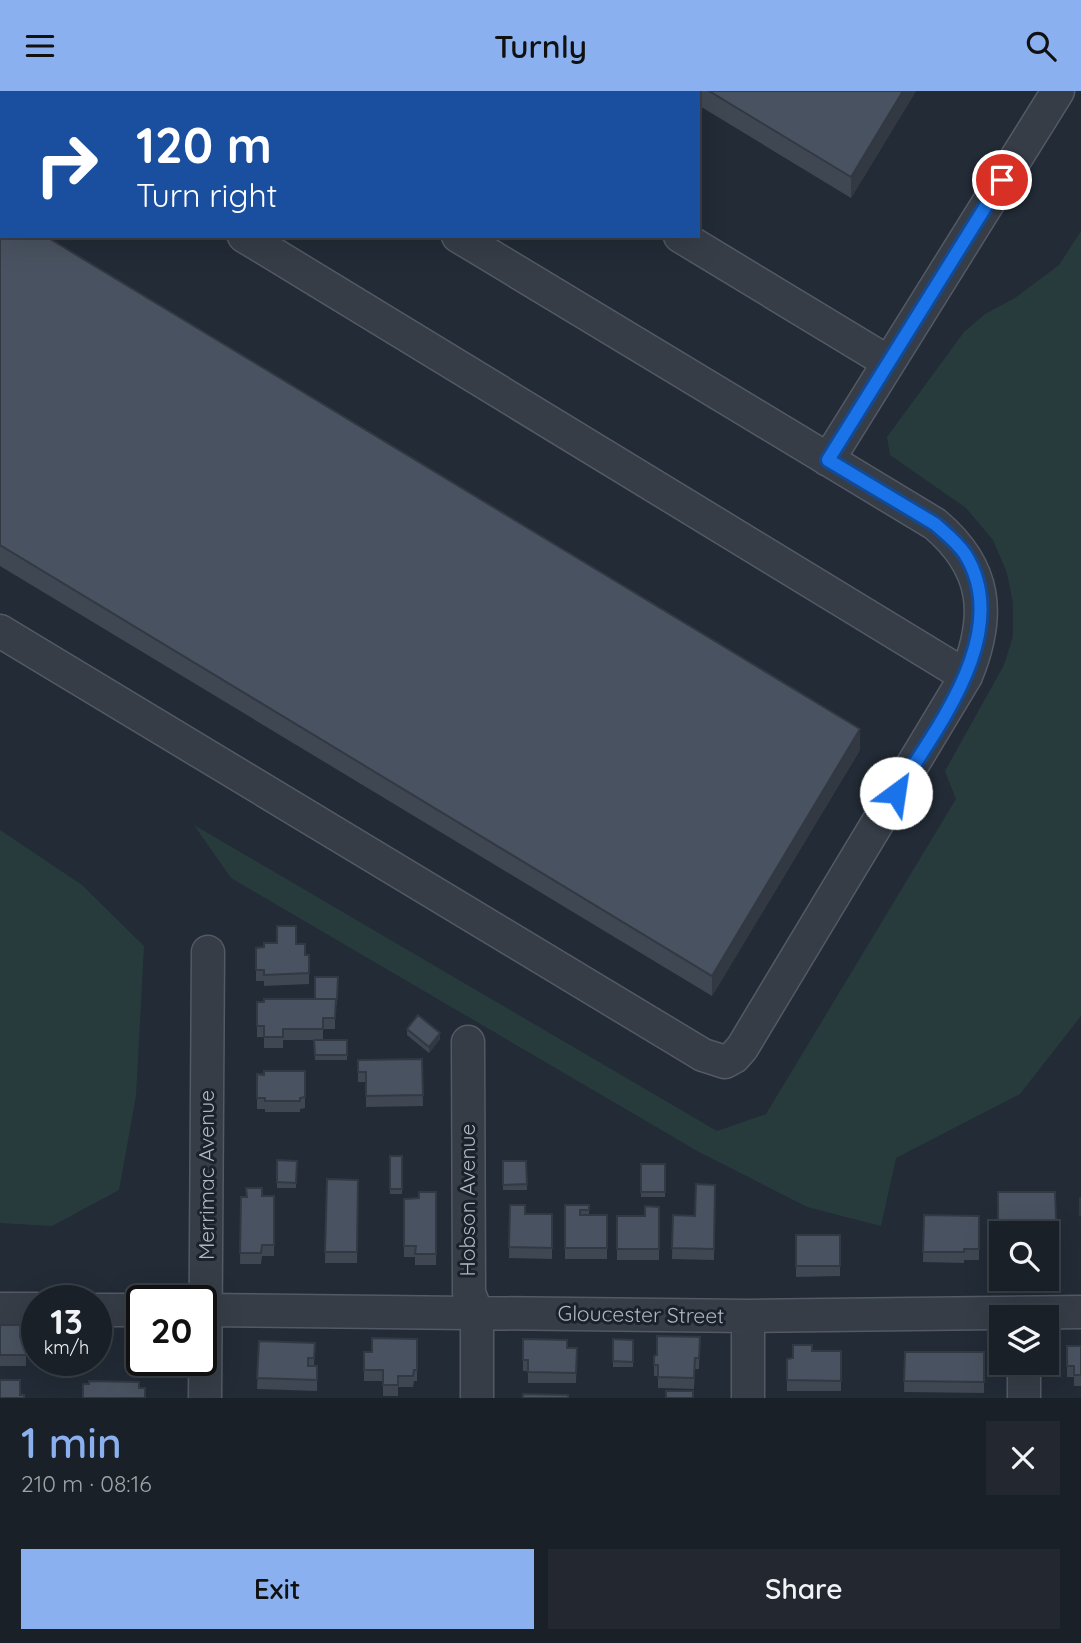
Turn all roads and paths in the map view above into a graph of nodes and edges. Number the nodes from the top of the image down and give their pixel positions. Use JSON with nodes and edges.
{"nodes":[{"id":1,"x":1058,"y":91,"type":"edge"},
{"id":2,"x":247,"y":238,"type":"edge"},
{"id":3,"x":461,"y":238,"type":"edge"},
{"id":4,"x":683,"y":238,"type":"edge"},
{"id":5,"x":888,"y":362,"type":"junction"},
{"id":6,"x":828,"y":460,"type":"junction"},
{"id":7,"x":0,"y":631,"type":"edge"},
{"id":8,"x":966,"y":676,"type":"junction"},
{"id":9,"x":208,"y":952,"type":"dead end"},
{"id":10,"x":468,"y":1042,"type":"dead end"},
{"id":11,"x":203,"y":1285,"type":"edge"},
{"id":12,"x":0,"y":1309,"type":"edge"},
{"id":13,"x":21,"y":1309,"type":"edge"},
{"id":14,"x":217,"y":1310,"type":"edge"},
{"id":15,"x":1081,"y":1312,"type":"edge"},
{"id":16,"x":477,"y":1313,"type":"junction"},
{"id":17,"x":1059,"y":1313,"type":"edge"},
{"id":18,"x":989,"y":1315,"type":"edge"},
{"id":19,"x":748,"y":1317,"type":"junction"},
{"id":20,"x":1024,"y":1375,"type":"edge"},
{"id":21,"x":204,"y":1376,"type":"edge"},
{"id":22,"x":205,"y":1398,"type":"edge"},
{"id":23,"x":477,"y":1398,"type":"edge"},
{"id":24,"x":748,"y":1398,"type":"edge"},
{"id":25,"x":1024,"y":1398,"type":"edge"}],
"edges":[{"from":1,"to":5,"type":"street"},
{"from":2,"to":8,"type":"street"},
{"from":3,"to":6,"type":"street"},
{"from":4,"to":5,"type":"street"},
{"from":5,"to":6,"type":"street"},
{"from":6,"to":8,"type":"street"},
{"from":7,"to":8,"type":"street"},
{"from":9,"to":11,"type":"street","name":"Merrimac Avenue"},
{"from":10,"to":16,"type":"street","name":"Hobson Avenue"},
{"from":12,"to":13,"type":"street"},
{"from":14,"to":16,"type":"street","name":"Gloucester Street"},
{"from":15,"to":17,"type":"street","name":"Gloucester Street"},
{"from":16,"to":19,"type":"street","name":"Gloucester Street"},
{"from":16,"to":23,"type":"street","name":"Hobson Avenue"},
{"from":18,"to":19,"type":"street","name":"Gloucester Street"},
{"from":19,"to":24,"type":"street"},
{"from":20,"to":25,"type":"street"},
{"from":21,"to":22,"type":"street","name":"Merrimac Avenue"}]}
